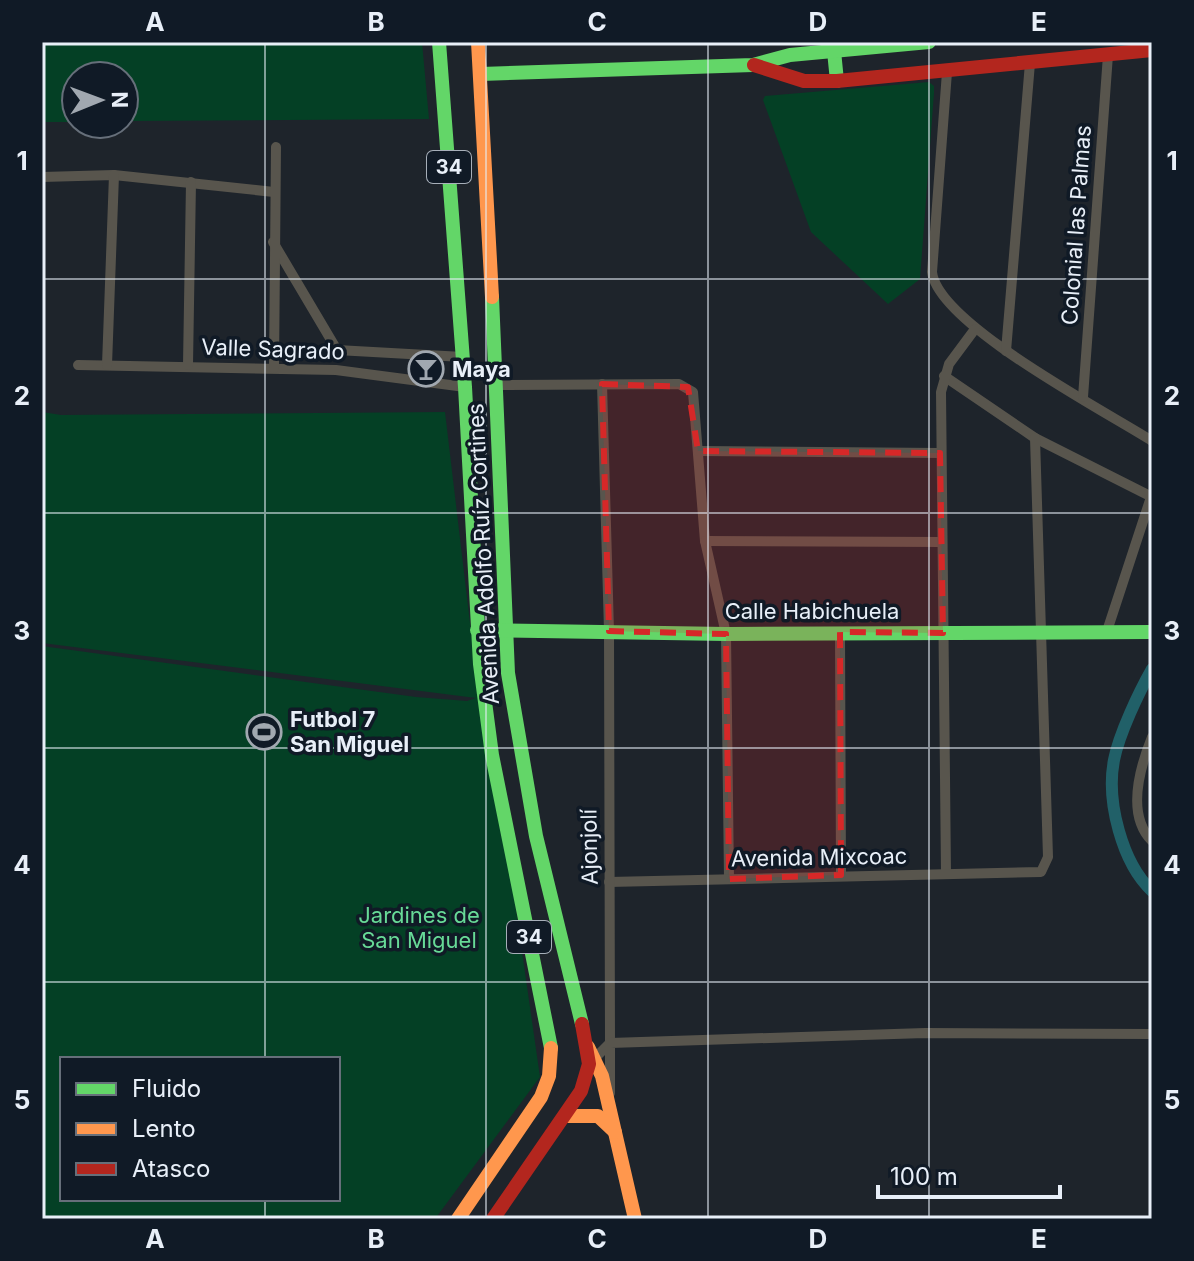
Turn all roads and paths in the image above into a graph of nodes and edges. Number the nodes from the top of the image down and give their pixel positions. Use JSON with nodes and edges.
{"nodes":[{"id":1,"x":439,"y":42,"type":"edge"},
{"id":2,"x":478,"y":42,"type":"edge"},
{"id":3,"x":929,"y":42,"type":"edge"},
{"id":4,"x":882,"y":44,"type":"edge"},
{"id":5,"x":1082,"y":50,"type":"edge"},
{"id":6,"x":1152,"y":50,"type":"edge"},
{"id":7,"x":834,"y":51,"type":"junction"},
{"id":8,"x":1108,"y":55,"type":"junction"},
{"id":9,"x":1030,"y":63,"type":"junction"},
{"id":10,"x":753,"y":65,"type":"junction"},
{"id":11,"x":947,"y":72,"type":"junction"},
{"id":12,"x":481,"y":74,"type":"junction"},
{"id":13,"x":837,"y":81,"type":"junction"},
{"id":14,"x":276,"y":147,"type":"dead end"},
{"id":15,"x":114,"y":175,"type":"junction"},
{"id":16,"x":42,"y":177,"type":"edge"},
{"id":17,"x":191,"y":182,"type":"junction"},
{"id":18,"x":274,"y":192,"type":"junction"},
{"id":19,"x":273,"y":242,"type":"junction"},
{"id":20,"x":975,"y":329,"type":"junction"},
{"id":21,"x":337,"y":350,"type":"junction"},
{"id":22,"x":1006,"y":351,"type":"junction"},
{"id":23,"x":463,"y":357,"type":"junction"},
{"id":24,"x":78,"y":365,"type":"dead end"},
{"id":25,"x":107,"y":365,"type":"junction"},
{"id":26,"x":188,"y":365,"type":"junction"},
{"id":27,"x":274,"y":368,"type":"junction"},
{"id":28,"x":336,"y":370,"type":"junction"},
{"id":29,"x":944,"y":376,"type":"junction"},
{"id":30,"x":602,"y":384,"type":"junction"},
{"id":31,"x":497,"y":385,"type":"junction"},
{"id":32,"x":465,"y":387,"type":"junction"},
{"id":33,"x":1083,"y":397,"type":"junction"},
{"id":34,"x":1035,"y":438,"type":"junction"},
{"id":35,"x":1152,"y":441,"type":"edge"},
{"id":36,"x":698,"y":451,"type":"junction"},
{"id":37,"x":940,"y":453,"type":"junction"},
{"id":38,"x":1152,"y":496,"type":"edge"},
{"id":39,"x":705,"y":541,"type":"junction"},
{"id":40,"x":942,"y":542,"type":"junction"},
{"id":41,"x":477,"y":630,"type":"junction"},
{"id":42,"x":506,"y":630,"type":"junction"},
{"id":43,"x":609,"y":631,"type":"junction"},
{"id":44,"x":1107,"y":631,"type":"junction"},
{"id":45,"x":840,"y":632,"type":"junction"},
{"id":46,"x":1041,"y":632,"type":"junction"},
{"id":47,"x":1150,"y":632,"type":"edge"},
{"id":48,"x":943,"y":633,"type":"junction"},
{"id":49,"x":726,"y":634,"type":"junction"},
{"id":50,"x":1152,"y":737,"type":"edge"},
{"id":51,"x":1139,"y":779,"type":"junction"},
{"id":52,"x":1152,"y":779,"type":"edge"},
{"id":53,"x":1152,"y":841,"type":"edge"},
{"id":54,"x":946,"y":874,"type":"junction"},
{"id":55,"x":841,"y":875,"type":"junction"},
{"id":56,"x":729,"y":879,"type":"junction"},
{"id":57,"x":609,"y":882,"type":"junction"},
{"id":58,"x":1152,"y":1034,"type":"edge"},
{"id":59,"x":610,"y":1043,"type":"junction"},
{"id":60,"x":589,"y":1062,"type":"junction"},
{"id":61,"x":610,"y":1111,"type":"junction"},
{"id":62,"x":565,"y":1116,"type":"junction"},
{"id":63,"x":615,"y":1132,"type":"junction"},
{"id":64,"x":458,"y":1219,"type":"edge"},
{"id":65,"x":493,"y":1219,"type":"edge"},
{"id":66,"x":635,"y":1219,"type":"edge"}],
"edges":[{"from":1,"to":23,"type":"main road","name":"Avenida Adolfo Ruíz Cortines","number":"34"},
{"from":2,"to":12,"type":"main road","name":"Avenida Adolfo Ruíz Cortines","number":"34"},
{"from":3,"to":4,"type":"main road"},
{"from":4,"to":7,"type":"main road"},
{"from":5,"to":8,"type":"main road"},
{"from":5,"to":9,"type":"main road"},
{"from":6,"to":8,"type":"main road"},
{"from":7,"to":10,"type":"main road"},
{"from":7,"to":13,"type":"main road"},
{"from":8,"to":33,"type":"street","name":"Colonial las Palmas"},
{"from":9,"to":11,"type":"main road"},
{"from":9,"to":22,"type":"street"},
{"from":10,"to":12,"type":"main road"},
{"from":10,"to":13,"type":"main road"},
{"from":11,"to":13,"type":"main road"},
{"from":11,"to":20,"type":"street"},
{"from":12,"to":31,"type":"main road","name":"Avenida Adolfo Ruíz Cortines","number":"34"},
{"from":14,"to":18,"type":"street"},
{"from":15,"to":16,"type":"street"},
{"from":15,"to":17,"type":"street"},
{"from":15,"to":25,"type":"street"},
{"from":17,"to":18,"type":"street"},
{"from":17,"to":26,"type":"street"},
{"from":18,"to":19,"type":"street"},
{"from":19,"to":21,"type":"street"},
{"from":19,"to":27,"type":"street"},
{"from":20,"to":22,"type":"street"},
{"from":20,"to":29,"type":"street"},
{"from":21,"to":23,"type":"street"},
{"from":21,"to":28,"type":"street"},
{"from":22,"to":33,"type":"street"},
{"from":23,"to":32,"type":"main road","name":"Avenida Adolfo Ruíz Cortines","number":"34"},
{"from":24,"to":25,"type":"street","name":"Valle Sagrado"},
{"from":25,"to":26,"type":"street","name":"Valle Sagrado"},
{"from":26,"to":27,"type":"street","name":"Valle Sagrado"},
{"from":27,"to":28,"type":"street","name":"Valle Sagrado"},
{"from":28,"to":32,"type":"street","name":"Valle Sagrado"},
{"from":29,"to":34,"type":"street"},
{"from":29,"to":37,"type":"street"},
{"from":30,"to":31,"type":"street"},
{"from":30,"to":36,"type":"street"},
{"from":30,"to":43,"type":"street","name":"Ajonjolí"},
{"from":31,"to":42,"type":"main road","name":"Avenida Adolfo Ruíz Cortines","number":"34"},
{"from":32,"to":41,"type":"main road","name":"Avenida Adolfo Ruíz Cortines","number":"34"},
{"from":33,"to":35,"type":"street"},
{"from":34,"to":38,"type":"street"},
{"from":34,"to":46,"type":"street"},
{"from":36,"to":37,"type":"street"},
{"from":36,"to":39,"type":"street"},
{"from":37,"to":40,"type":"street"},
{"from":38,"to":44,"type":"street"},
{"from":39,"to":40,"type":"street"},
{"from":39,"to":49,"type":"street"},
{"from":40,"to":48,"type":"street"},
{"from":41,"to":42,"type":"main road","name":"Calle Habichuela"},
{"from":41,"to":64,"type":"main road","name":"Avenida Adolfo Ruíz Cortines","number":"34"},
{"from":42,"to":43,"type":"main road","name":"Calle Habichuela"},
{"from":42,"to":60,"type":"main road","name":"Avenida Adolfo Ruíz Cortines","number":"34"},
{"from":43,"to":49,"type":"main road","name":"Calle Habichuela"},
{"from":43,"to":57,"type":"street","name":"Ajonjolí"},
{"from":44,"to":46,"type":"main road","name":"Calle Habichuela"},
{"from":44,"to":47,"type":"main road","name":"Calle Habichuela"},
{"from":45,"to":48,"type":"main road","name":"Calle Habichuela"},
{"from":45,"to":49,"type":"main road","name":"Calle Habichuela"},
{"from":45,"to":55,"type":"street"},
{"from":46,"to":48,"type":"main road","name":"Calle Habichuela"},
{"from":46,"to":54,"type":"street","name":"Avenida Mixcoac"},
{"from":48,"to":54,"type":"street"},
{"from":49,"to":56,"type":"street"},
{"from":50,"to":51,"type":"street"},
{"from":51,"to":52,"type":"street"},
{"from":51,"to":53,"type":"street"},
{"from":54,"to":55,"type":"street","name":"Avenida Mixcoac"},
{"from":55,"to":56,"type":"street","name":"Avenida Mixcoac"},
{"from":56,"to":57,"type":"street","name":"Avenida Mixcoac"},
{"from":57,"to":59,"type":"street","name":"Ajonjolí"},
{"from":58,"to":59,"type":"street"},
{"from":59,"to":60,"type":"street"},
{"from":59,"to":61,"type":"street","name":"Ajonjolí"},
{"from":60,"to":61,"type":"main road"},
{"from":60,"to":61,"type":"main road","name":"Avenida Adolfo Ruíz Cortines"},
{"from":60,"to":62,"type":"main road"},
{"from":61,"to":63,"type":"main road","name":"Avenida Adolfo Ruíz Cortines"},
{"from":62,"to":63,"type":"main road"},
{"from":62,"to":65,"type":"main road"},
{"from":63,"to":66,"type":"main road","name":"Avenida Adolfo Ruíz Cortines"}]}
